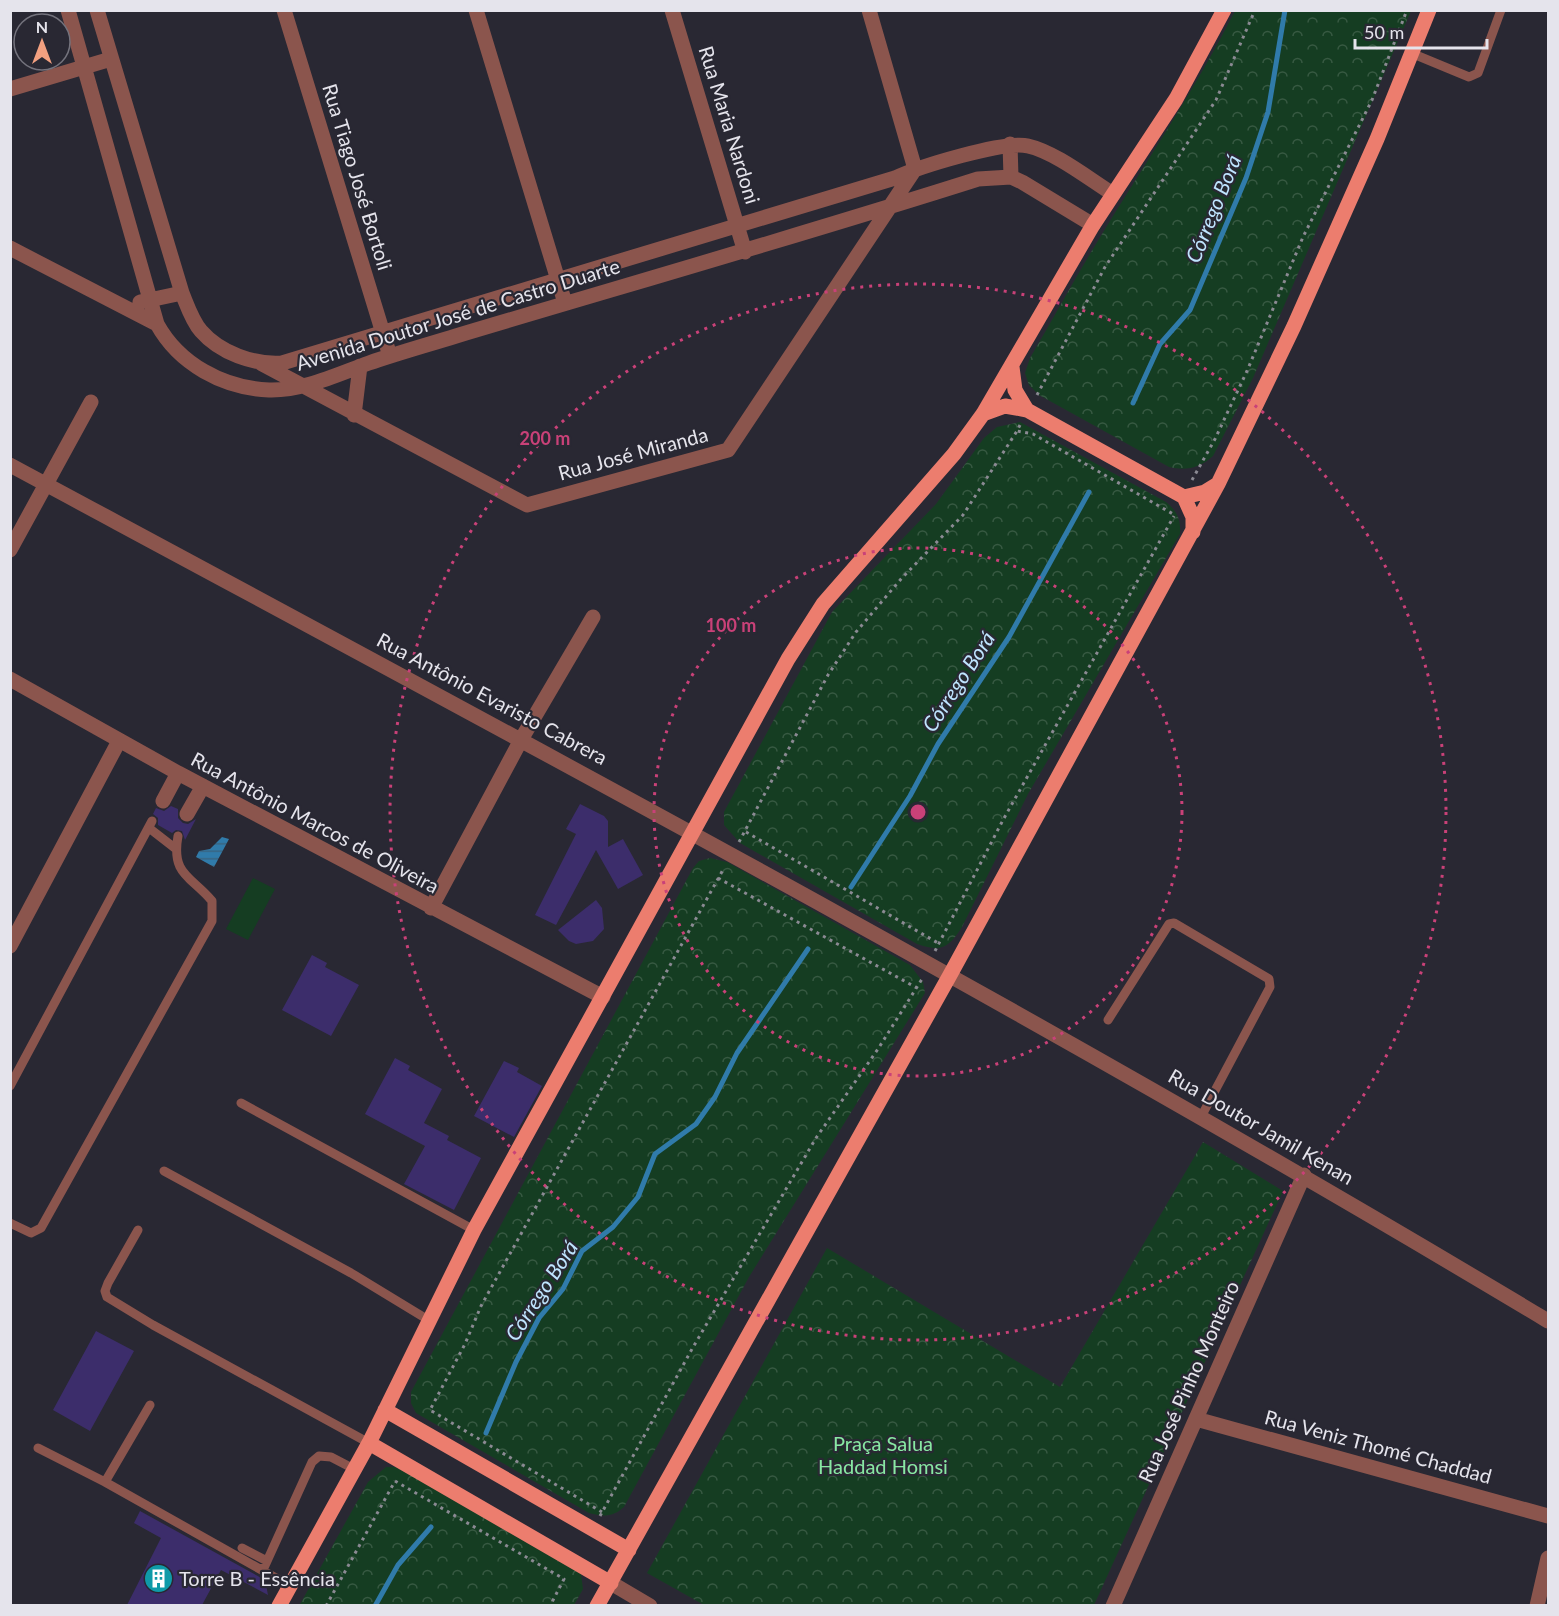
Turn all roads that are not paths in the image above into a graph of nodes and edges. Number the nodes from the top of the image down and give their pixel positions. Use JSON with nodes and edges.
{"nodes":[{"id":1,"x":68,"y":10,"type":"edge"},
{"id":2,"x":97,"y":10,"type":"edge"},
{"id":3,"x":284,"y":10,"type":"edge"},
{"id":4,"x":476,"y":10,"type":"edge"},
{"id":5,"x":672,"y":10,"type":"edge"},
{"id":6,"x":869,"y":10,"type":"edge"},
{"id":7,"x":1224,"y":10,"type":"edge"},
{"id":8,"x":1429,"y":10,"type":"edge"},
{"id":9,"x":1501,"y":10,"type":"edge"},
{"id":10,"x":1411,"y":53,"type":"junction"},
{"id":11,"x":111,"y":59,"type":"junction"},
{"id":12,"x":84,"y":67,"type":"junction"},
{"id":13,"x":10,"y":89,"type":"edge"},
{"id":14,"x":1010,"y":144,"type":"junction"},
{"id":15,"x":915,"y":169,"type":"junction"},
{"id":16,"x":1011,"y":177,"type":"junction"},
{"id":17,"x":1113,"y":194,"type":"junction"},
{"id":18,"x":888,"y":207,"type":"junction"},
{"id":19,"x":1093,"y":225,"type":"junction"},
{"id":20,"x":737,"y":226,"type":"junction"},
{"id":21,"x":10,"y":248,"type":"edge"},
{"id":22,"x":745,"y":252,"type":"junction"},
{"id":23,"x":557,"y":280,"type":"junction"},
{"id":24,"x":182,"y":293,"type":"junction"},
{"id":25,"x":149,"y":301,"type":"junction"},
{"id":26,"x":565,"y":303,"type":"junction"},
{"id":27,"x":123,"y":305,"type":"junction"},
{"id":28,"x":157,"y":324,"type":"junction"},
{"id":29,"x":382,"y":333,"type":"junction"},
{"id":30,"x":390,"y":356,"type":"junction"},
{"id":31,"x":260,"y":363,"type":"junction"},
{"id":32,"x":360,"y":366,"type":"junction"},
{"id":33,"x":1012,"y":367,"type":"junction"},
{"id":34,"x":300,"y":386,"type":"junction"},
{"id":35,"x":91,"y":402,"type":"dead end"},
{"id":36,"x":1027,"y":410,"type":"junction"},
{"id":37,"x":983,"y":414,"type":"junction"},
{"id":38,"x":354,"y":415,"type":"junction"},
{"id":39,"x":10,"y":465,"type":"edge"},
{"id":40,"x":46,"y":484,"type":"junction"},
{"id":41,"x":1218,"y":484,"type":"junction"},
{"id":42,"x":1184,"y":497,"type":"junction"},
{"id":43,"x":1193,"y":532,"type":"junction"},
{"id":44,"x":10,"y":550,"type":"edge"},
{"id":45,"x":593,"y":617,"type":"dead end"},
{"id":46,"x":10,"y":679,"type":"edge"},
{"id":47,"x":522,"y":738,"type":"junction"},
{"id":48,"x":119,"y":741,"type":"junction"},
{"id":49,"x":178,"y":773,"type":"junction"},
{"id":50,"x":203,"y":786,"type":"junction"},
{"id":51,"x":163,"y":801,"type":"dead end"},
{"id":52,"x":187,"y":814,"type":"dead end"},
{"id":53,"x":693,"y":832,"type":"junction"},
{"id":54,"x":178,"y":836,"type":"dead end"},
{"id":55,"x":176,"y":849,"type":"junction"},
{"id":56,"x":431,"y":908,"type":"junction"},
{"id":57,"x":10,"y":946,"type":"edge"},
{"id":58,"x":950,"y":975,"type":"junction"},
{"id":59,"x":603,"y":997,"type":"junction"},
{"id":60,"x":1108,"y":1020,"type":"dead end"},
{"id":61,"x":10,"y":1086,"type":"edge"},
{"id":62,"x":241,"y":1102,"type":"dead end"},
{"id":63,"x":1201,"y":1117,"type":"junction"},
{"id":64,"x":164,"y":1171,"type":"dead end"},
{"id":65,"x":1304,"y":1175,"type":"junction"},
{"id":66,"x":10,"y":1223,"type":"edge"},
{"id":67,"x":138,"y":1230,"type":"dead end"},
{"id":68,"x":474,"y":1230,"type":"junction"},
{"id":69,"x":430,"y":1321,"type":"junction"},
{"id":70,"x":1548,"y":1321,"type":"edge"},
{"id":71,"x":150,"y":1405,"type":"dead end"},
{"id":72,"x":385,"y":1410,"type":"junction"},
{"id":73,"x":1196,"y":1419,"type":"junction"},
{"id":74,"x":369,"y":1443,"type":"junction"},
{"id":75,"x":38,"y":1448,"type":"dead end"},
{"id":76,"x":354,"y":1469,"type":"junction"},
{"id":77,"x":105,"y":1482,"type":"junction"},
{"id":78,"x":1548,"y":1516,"type":"edge"},
{"id":79,"x":242,"y":1548,"type":"dead end"},
{"id":80,"x":629,"y":1550,"type":"junction"},
{"id":81,"x":1548,"y":1558,"type":"edge"},
{"id":82,"x":265,"y":1565,"type":"junction"},
{"id":83,"x":611,"y":1583,"type":"junction"},
{"id":84,"x":290,"y":1586,"type":"junction"},
{"id":85,"x":279,"y":1605,"type":"edge"},
{"id":86,"x":597,"y":1605,"type":"edge"},
{"id":87,"x":650,"y":1605,"type":"edge"},
{"id":88,"x":1114,"y":1605,"type":"edge"},
{"id":89,"x":1537,"y":1605,"type":"edge"}],
"edges":[{"from":1,"to":12,"type":"street","name":"Avenida Doutor José de Castro Duarte"},
{"from":2,"to":11,"type":"street","name":"Avenida Doutor José de Castro Duarte"},
{"from":3,"to":29,"type":"street","name":"Rua Tiago José Bortoli"},
{"from":4,"to":23,"type":"street"},
{"from":5,"to":20,"type":"street","name":"Rua Maria Nardoni"},
{"from":6,"to":15,"type":"street"},
{"from":7,"to":17,"type":"main road"},
{"from":8,"to":10,"type":"main road"},
{"from":9,"to":10,"type":"lane"},
{"from":10,"to":41,"type":"main road"},
{"from":11,"to":12,"type":"street"},
{"from":11,"to":24,"type":"street","name":"Avenida Doutor José de Castro Duarte"},
{"from":12,"to":13,"type":"street"},
{"from":12,"to":25,"type":"street","name":"Avenida Doutor José de Castro Duarte"},
{"from":14,"to":15,"type":"street","name":"Avenida Doutor José de Castro Duarte"},
{"from":14,"to":16,"type":"street"},
{"from":14,"to":17,"type":"street","name":"Avenida Doutor José de Castro Duarte"},
{"from":15,"to":18,"type":"street","name":"Rua José Miranda"},
{"from":15,"to":20,"type":"street","name":"Avenida Doutor José de Castro Duarte"},
{"from":16,"to":18,"type":"street","name":"Avenida Doutor José de Castro Duarte"},
{"from":16,"to":19,"type":"street"},
{"from":17,"to":19,"type":"main road"},
{"from":18,"to":22,"type":"street","name":"Avenida Doutor José de Castro Duarte"},
{"from":18,"to":38,"type":"street","name":"Rua José Miranda"},
{"from":19,"to":33,"type":"main road"},
{"from":20,"to":22,"type":"street","name":"Rua Maria Nardoni"},
{"from":20,"to":23,"type":"street","name":"Avenida Doutor José de Castro Duarte"},
{"from":21,"to":27,"type":"street"},
{"from":22,"to":26,"type":"street","name":"Avenida Doutor José de Castro Duarte"},
{"from":23,"to":26,"type":"street"},
{"from":23,"to":29,"type":"street","name":"Avenida Doutor José de Castro Duarte"},
{"from":24,"to":25,"type":"street"},
{"from":24,"to":31,"type":"street","name":"Avenida Doutor José de Castro Duarte"},
{"from":25,"to":27,"type":"street"},
{"from":25,"to":28,"type":"street","name":"Avenida Doutor José de Castro Duarte"},
{"from":26,"to":30,"type":"street","name":"Avenida Doutor José de Castro Duarte"},
{"from":27,"to":28,"type":"street"},
{"from":28,"to":34,"type":"street","name":"Avenida Doutor José de Castro Duarte"},
{"from":29,"to":30,"type":"street","name":"Rua Tiago José Bortoli"},
{"from":29,"to":31,"type":"street","name":"Avenida Doutor José de Castro Duarte"},
{"from":30,"to":32,"type":"street","name":"Avenida Doutor José de Castro Duarte"},
{"from":31,"to":34,"type":"street","name":"Rua José Miranda"},
{"from":32,"to":34,"type":"street","name":"Avenida Doutor José de Castro Duarte"},
{"from":32,"to":38,"type":"street"},
{"from":33,"to":36,"type":"main road"},
{"from":33,"to":37,"type":"main road"},
{"from":34,"to":38,"type":"street","name":"Rua José Miranda"},
{"from":35,"to":40,"type":"street"},
{"from":36,"to":37,"type":"main road"},
{"from":36,"to":42,"type":"main road"},
{"from":37,"to":53,"type":"main road"},
{"from":39,"to":40,"type":"street","name":"Rua Antônio Evaristo Cabrera"},
{"from":40,"to":44,"type":"street"},
{"from":40,"to":47,"type":"street","name":"Rua Antônio Evaristo Cabrera"},
{"from":41,"to":42,"type":"main road"},
{"from":41,"to":43,"type":"main road"},
{"from":42,"to":43,"type":"main road"},
{"from":43,"to":58,"type":"main road"},
{"from":45,"to":47,"type":"street"},
{"from":46,"to":48,"type":"street","name":"Rua Antônio Marcos de Oliveira"},
{"from":47,"to":53,"type":"street","name":"Rua Antônio Evaristo Cabrera"},
{"from":47,"to":56,"type":"street"},
{"from":48,"to":49,"type":"street","name":"Rua Antônio Marcos de Oliveira"},
{"from":48,"to":57,"type":"street"},
{"from":49,"to":50,"type":"street","name":"Rua Antônio Marcos de Oliveira"},
{"from":49,"to":51,"type":"street"},
{"from":50,"to":52,"type":"street"},
{"from":50,"to":56,"type":"street","name":"Rua Antônio Marcos de Oliveira"},
{"from":53,"to":58,"type":"street","name":"Rua Antônio Evaristo Cabrera"},
{"from":53,"to":59,"type":"main road"},
{"from":54,"to":55,"type":"lane"},
{"from":55,"to":61,"type":"lane"},
{"from":55,"to":66,"type":"lane"},
{"from":56,"to":59,"type":"street","name":"Rua Antônio Marcos de Oliveira"},
{"from":58,"to":63,"type":"street","name":"Rua Doutor Jamil Kenan"},
{"from":58,"to":80,"type":"main road"},
{"from":59,"to":68,"type":"main road"},
{"from":60,"to":63,"type":"lane"},
{"from":62,"to":68,"type":"lane"},
{"from":63,"to":65,"type":"street","name":"Rua Doutor Jamil Kenan"},
{"from":64,"to":69,"type":"lane"},
{"from":65,"to":70,"type":"street","name":"Rua Doutor Jamil Kenan"},
{"from":65,"to":73,"type":"street","name":"Rua José Pinho Monteiro"},
{"from":67,"to":74,"type":"lane"},
{"from":68,"to":69,"type":"main road"},
{"from":69,"to":72,"type":"main road"},
{"from":71,"to":77,"type":"lane"},
{"from":72,"to":74,"type":"main road"},
{"from":72,"to":80,"type":"main road"},
{"from":73,"to":78,"type":"street","name":"Rua Veniz Thomé Chaddad"},
{"from":73,"to":88,"type":"street","name":"Rua José Pinho Monteiro"},
{"from":74,"to":76,"type":"main road"},
{"from":74,"to":83,"type":"main road"},
{"from":75,"to":77,"type":"lane"},
{"from":76,"to":82,"type":"lane"},
{"from":76,"to":84,"type":"main road"},
{"from":77,"to":82,"type":"lane"},
{"from":79,"to":82,"type":"lane"},
{"from":80,"to":83,"type":"main road"},
{"from":81,"to":89,"type":"street"},
{"from":82,"to":84,"type":"lane"},
{"from":83,"to":86,"type":"main road"},
{"from":83,"to":87,"type":"street"},
{"from":84,"to":85,"type":"main road"}]}
